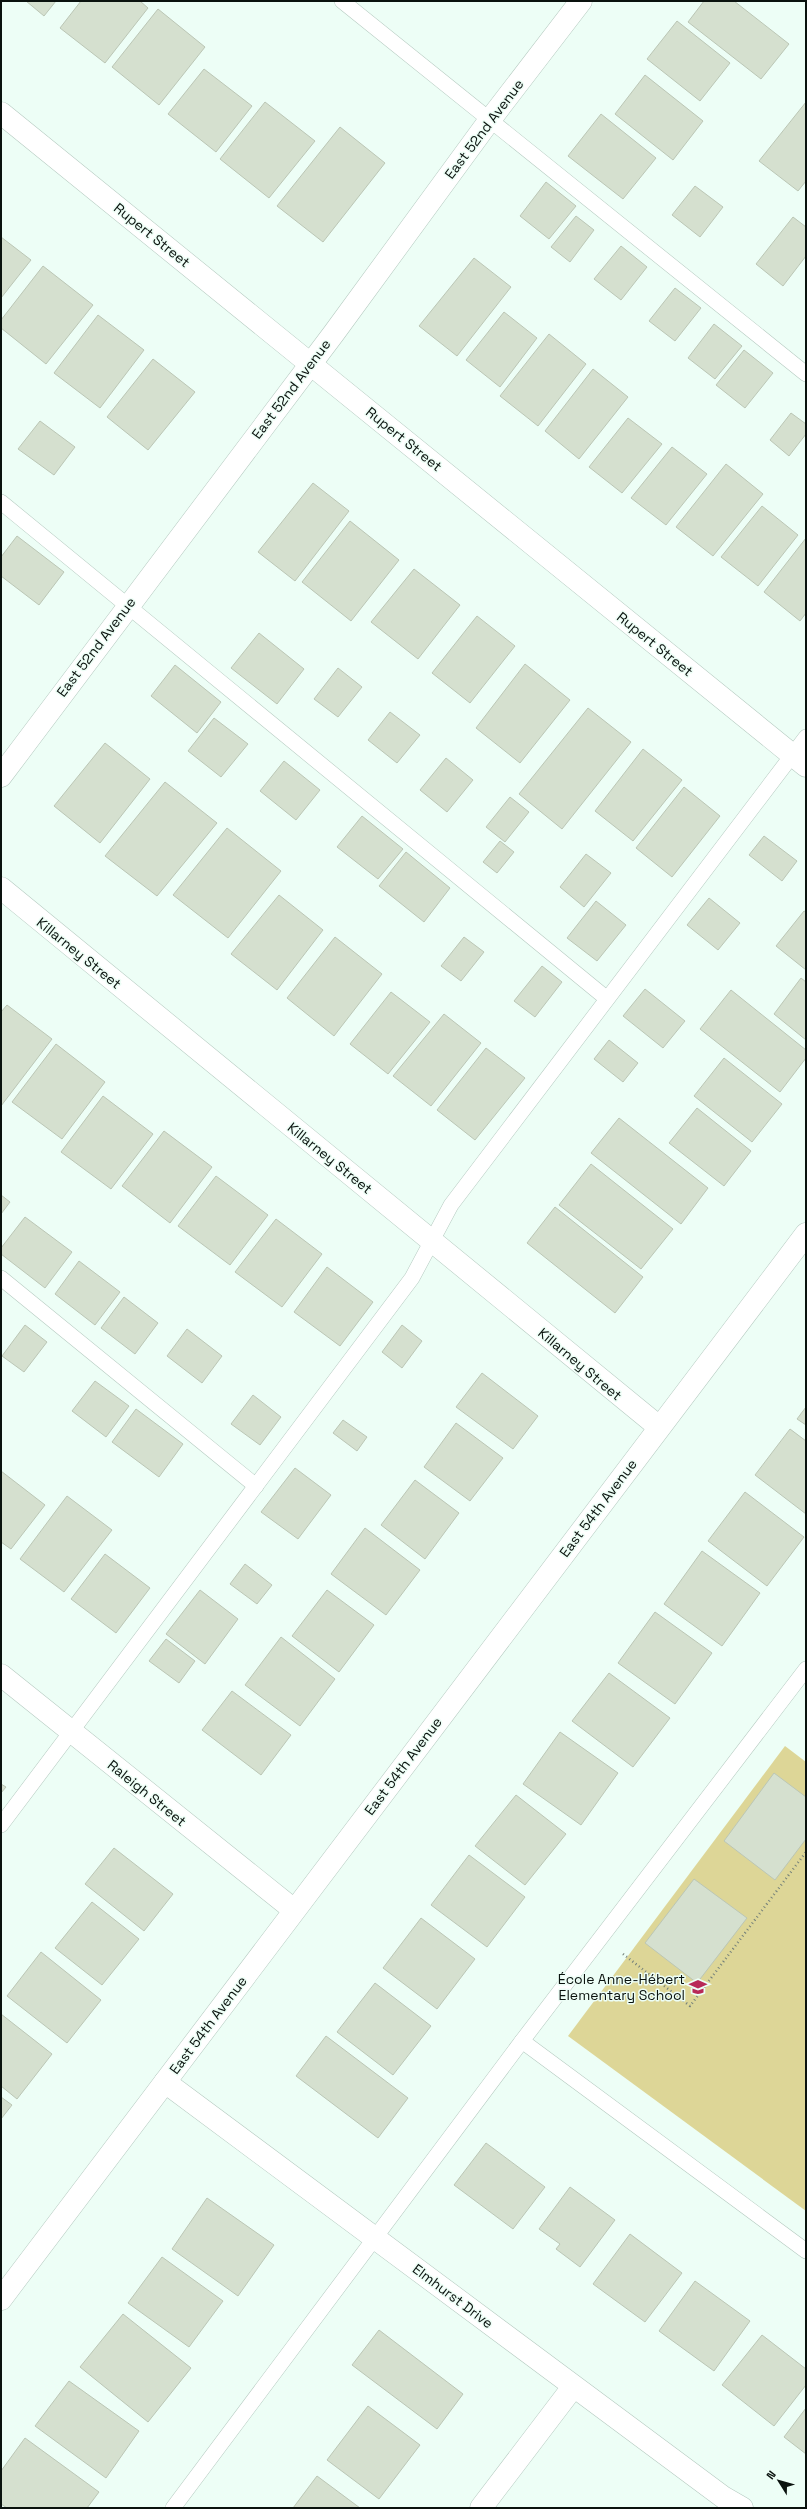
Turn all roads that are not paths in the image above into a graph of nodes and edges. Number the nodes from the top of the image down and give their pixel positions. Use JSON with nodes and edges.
{"nodes":[{"id":1,"x":342,"y":1,"type":"edge"},
{"id":2,"x":581,"y":1,"type":"edge"},
{"id":3,"x":1,"y":113,"type":"edge"},
{"id":4,"x":489,"y":121,"type":"junction"},
{"id":5,"x":310,"y":364,"type":"junction"},
{"id":6,"x":806,"y":374,"type":"edge"},
{"id":7,"x":1,"y":502,"type":"edge"},
{"id":8,"x":127,"y":605,"type":"junction"},
{"id":9,"x":806,"y":737,"type":"edge"},
{"id":10,"x":799,"y":761,"type":"edge"},
{"id":11,"x":1,"y":776,"type":"edge"},
{"id":12,"x":1,"y":888,"type":"edge"},
{"id":13,"x":606,"y":998,"type":"junction"},
{"id":14,"x":806,"y":1234,"type":"edge"},
{"id":15,"x":432,"y":1242,"type":"junction"},
{"id":16,"x":1,"y":1278,"type":"edge"},
{"id":17,"x":659,"y":1427,"type":"junction"},
{"id":18,"x":256,"y":1486,"type":"junction"},
{"id":19,"x":806,"y":1669,"type":"edge"},
{"id":20,"x":1,"y":1675,"type":"edge"},
{"id":21,"x":72,"y":1733,"type":"junction"},
{"id":22,"x":1,"y":1825,"type":"edge"},
{"id":23,"x":294,"y":1910,"type":"junction"},
{"id":24,"x":522,"y":2041,"type":"junction"},
{"id":25,"x":165,"y":2082,"type":"junction"},
{"id":26,"x":376,"y":2238,"type":"junction"},
{"id":27,"x":806,"y":2251,"type":"edge"},
{"id":28,"x":1,"y":2299,"type":"edge"},
{"id":29,"x":573,"y":2387,"type":"junction"},
{"id":30,"x":173,"y":2508,"type":"edge"},
{"id":31,"x":481,"y":2508,"type":"edge"},
{"id":32,"x":742,"y":2508,"type":"edge"}],
"edges":[{"from":1,"to":4,"type":"lane"},
{"from":2,"to":4,"type":"street","name":"East 52nd Avenue"},
{"from":3,"to":5,"type":"street","name":"Rupert Street"},
{"from":4,"to":5,"type":"street","name":"East 52nd Avenue"},
{"from":4,"to":6,"type":"lane"},
{"from":5,"to":8,"type":"street","name":"East 52nd Avenue"},
{"from":5,"to":10,"type":"street","name":"Rupert Street"},
{"from":7,"to":8,"type":"lane"},
{"from":8,"to":11,"type":"street","name":"East 52nd Avenue"},
{"from":8,"to":13,"type":"lane"},
{"from":9,"to":10,"type":"lane"},
{"from":10,"to":13,"type":"lane"},
{"from":12,"to":15,"type":"street","name":"Killarney Street"},
{"from":13,"to":15,"type":"lane"},
{"from":14,"to":17,"type":"street","name":"East 54th Avenue"},
{"from":15,"to":17,"type":"street","name":"Killarney Street"},
{"from":15,"to":18,"type":"lane"},
{"from":16,"to":18,"type":"lane"},
{"from":17,"to":23,"type":"street","name":"East 54th Avenue"},
{"from":18,"to":21,"type":"lane"},
{"from":19,"to":24,"type":"lane"},
{"from":20,"to":21,"type":"street","name":"Raleigh Street"},
{"from":21,"to":22,"type":"lane"},
{"from":21,"to":23,"type":"street","name":"Raleigh Street"},
{"from":23,"to":25,"type":"street","name":"East 54th Avenue"},
{"from":24,"to":26,"type":"lane"},
{"from":24,"to":27,"type":"lane"},
{"from":25,"to":26,"type":"street","name":"Elmhurst Drive"},
{"from":25,"to":28,"type":"street","name":"East 54th Avenue"},
{"from":26,"to":29,"type":"street","name":"Elmhurst Drive"},
{"from":26,"to":30,"type":"lane"},
{"from":29,"to":31,"type":"street"},
{"from":29,"to":32,"type":"street","name":"Elmhurst Drive"}]}
